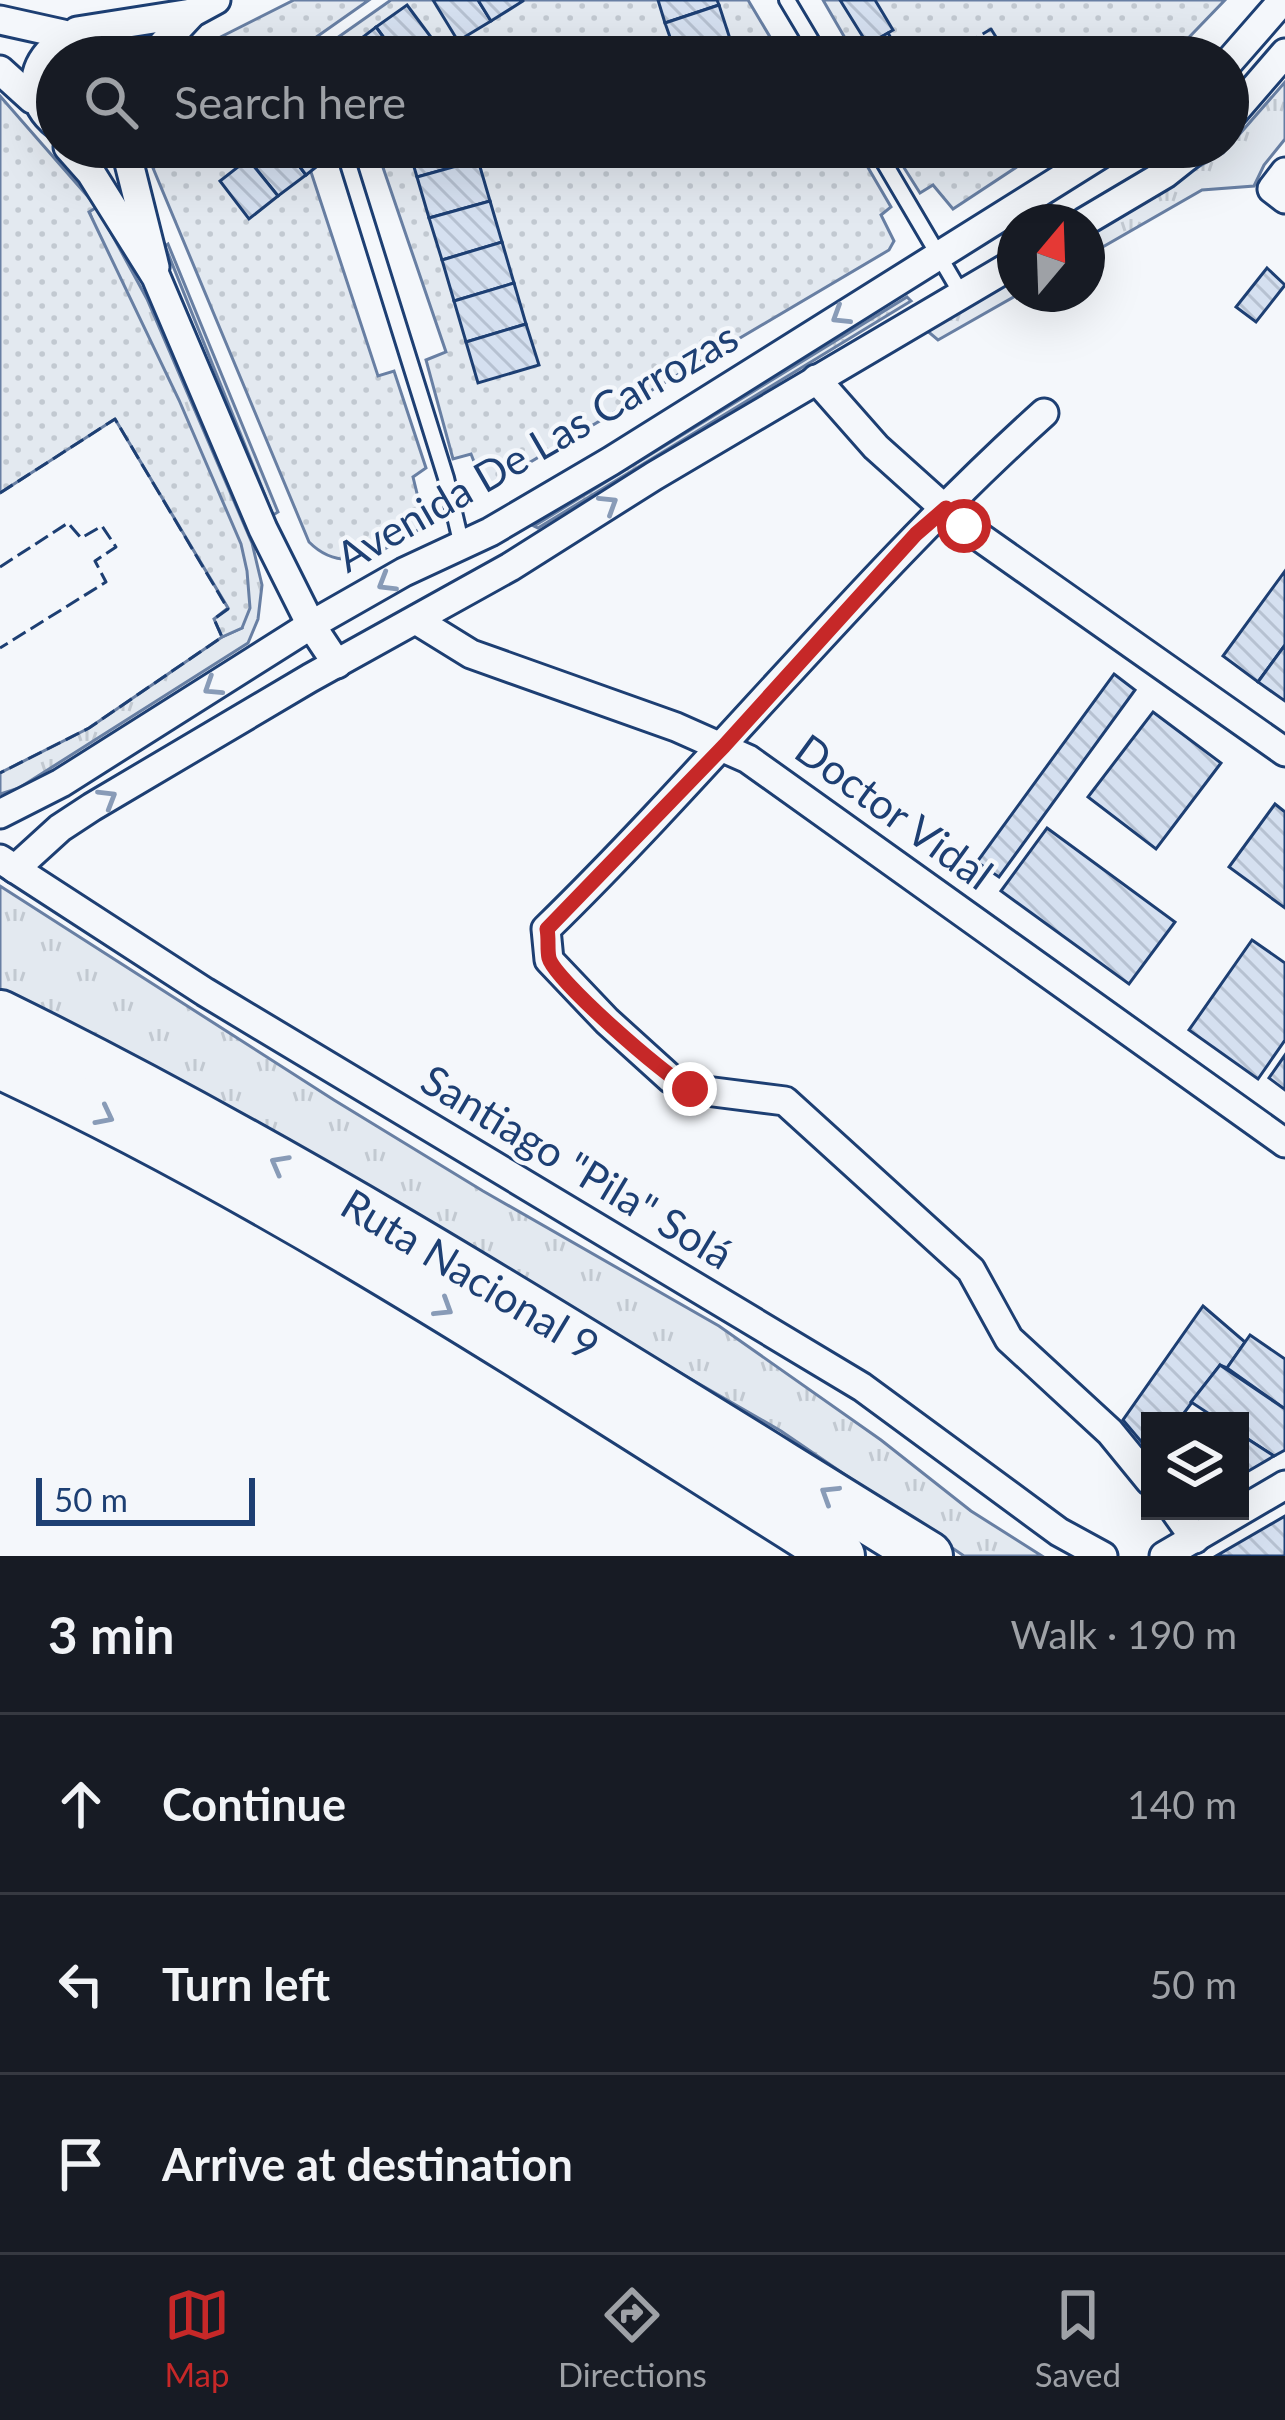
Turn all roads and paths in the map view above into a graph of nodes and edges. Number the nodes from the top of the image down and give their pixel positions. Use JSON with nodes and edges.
{"nodes":[{"id":1,"x":787,"y":0,"type":"edge"},
{"id":2,"x":1283,"y":0,"type":"edge"},
{"id":3,"x":204,"y":7,"type":"edge"},
{"id":4,"x":0,"y":20,"type":"edge"},
{"id":5,"x":67,"y":34,"type":"junction"},
{"id":6,"x":63,"y":36,"type":"edge"},
{"id":7,"x":93,"y":36,"type":"edge"},
{"id":8,"x":173,"y":36,"type":"edge"},
{"id":9,"x":808,"y":36,"type":"edge"},
{"id":10,"x":1249,"y":39,"type":"edge"},
{"id":11,"x":1285,"y":53,"type":"edge"},
{"id":12,"x":0,"y":70,"type":"edge"},
{"id":13,"x":1249,"y":95,"type":"edge"},
{"id":14,"x":36,"y":107,"type":"edge"},
{"id":15,"x":87,"y":168,"type":"edge"},
{"id":16,"x":130,"y":168,"type":"edge"},
{"id":17,"x":349,"y":168,"type":"edge"},
{"id":18,"x":887,"y":168,"type":"edge"},
{"id":19,"x":1079,"y":168,"type":"edge"},
{"id":20,"x":1173,"y":168,"type":"edge"},
{"id":21,"x":1105,"y":210,"type":"edge"},
{"id":22,"x":940,"y":257,"type":"junction"},
{"id":23,"x":997,"y":274,"type":"edge"},
{"id":24,"x":156,"y":277,"type":"junction"},
{"id":25,"x":962,"y":295,"type":"junction"},
{"id":26,"x":816,"y":379,"type":"junction"},
{"id":27,"x":1044,"y":412,"type":"dead end"},
{"id":28,"x":946,"y":508,"type":"junction"},
{"id":29,"x":490,"y":532,"type":"junction"},
{"id":30,"x":462,"y":546,"type":"junction"},
{"id":31,"x":510,"y":567,"type":"junction"},
{"id":32,"x":416,"y":620,"type":"junction"},
{"id":33,"x":311,"y":625,"type":"junction"},
{"id":34,"x":337,"y":664,"type":"junction"},
{"id":35,"x":724,"y":746,"type":"junction"},
{"id":36,"x":1285,"y":752,"type":"edge"},
{"id":37,"x":0,"y":814,"type":"edge"},
{"id":38,"x":8,"y":864,"type":"edge"},
{"id":39,"x":0,"y":1015,"type":"edge"},
{"id":40,"x":0,"y":1064,"type":"edge"},
{"id":41,"x":1285,"y":1143,"type":"edge"},
{"id":42,"x":1141,"y":1470,"type":"edge"},
{"id":43,"x":1285,"y":1486,"type":"edge"},
{"id":44,"x":1181,"y":1520,"type":"edge"},
{"id":45,"x":1195,"y":1539,"type":"junction"},
{"id":46,"x":840,"y":1556,"type":"edge"},
{"id":47,"x":928,"y":1556,"type":"edge"},
{"id":48,"x":1103,"y":1556,"type":"edge"},
{"id":49,"x":1164,"y":1556,"type":"edge"}],
"edges":[{"from":1,"to":9,"type":"lane"},
{"from":2,"to":10,"type":"street"},
{"from":3,"to":5,"type":"street"},
{"from":3,"to":8,"type":"street"},
{"from":4,"to":5,"type":"street"},
{"from":5,"to":6,"type":"street"},
{"from":5,"to":7,"type":"street"},
{"from":11,"to":13,"type":"street"},
{"from":12,"to":14,"type":"street"},
{"from":15,"to":24,"type":"street"},
{"from":16,"to":24,"type":"street"},
{"from":17,"to":30,"type":"lane"},
{"from":18,"to":22,"type":"lane"},
{"from":19,"to":22,"type":"street","name":"Avenida De Las Carrozas"},
{"from":20,"to":21,"type":"street"},
{"from":22,"to":25,"type":"lane"},
{"from":22,"to":29,"type":"street","name":"Avenida De Las Carrozas","one_way":true},
{"from":23,"to":25,"type":"street","name":"Avenida De Las Carrozas"},
{"from":24,"to":33,"type":"street"},
{"from":25,"to":26,"type":"street","name":"Avenida De Las Carrozas"},
{"from":26,"to":28,"type":"street"},
{"from":31,"to":26,"type":"street","name":"Avenida De Las Carrozas","one_way":true},
{"from":27,"to":28,"type":"street"},
{"from":28,"to":35,"type":"street"},
{"from":28,"to":36,"type":"street"},
{"from":29,"to":30,"type":"street","name":"Avenida De Las Carrozas"},
{"from":29,"to":31,"type":"lane"},
{"from":30,"to":33,"type":"street","name":"Avenida De Las Carrozas","one_way":true},
{"from":31,"to":32,"type":"street","name":"Avenida De Las Carrozas"},
{"from":32,"to":34,"type":"street","name":"Avenida De Las Carrozas"},
{"from":32,"to":35,"type":"street","name":"Doctor Vidal"},
{"from":33,"to":34,"type":"street"},
{"from":33,"to":37,"type":"street","name":"Avenida De Las Carrozas","one_way":true},
{"from":38,"to":34,"type":"street","name":"Avenida De Las Carrozas","one_way":true},
{"from":35,"to":41,"type":"street","name":"Doctor Vidal"},
{"from":35,"to":42,"type":"street"},
{"from":38,"to":48,"type":"street","name":"Santiago \"Pila\" Solá"},
{"from":47,"to":39,"type":"highway","name":"Ruta Nacional 9","one_way":true},
{"from":40,"to":46,"type":"highway","name":"Ruta Nacional 9","one_way":true},
{"from":43,"to":45,"type":"street"},
{"from":44,"to":45,"type":"street"},
{"from":45,"to":49,"type":"street"}]}
